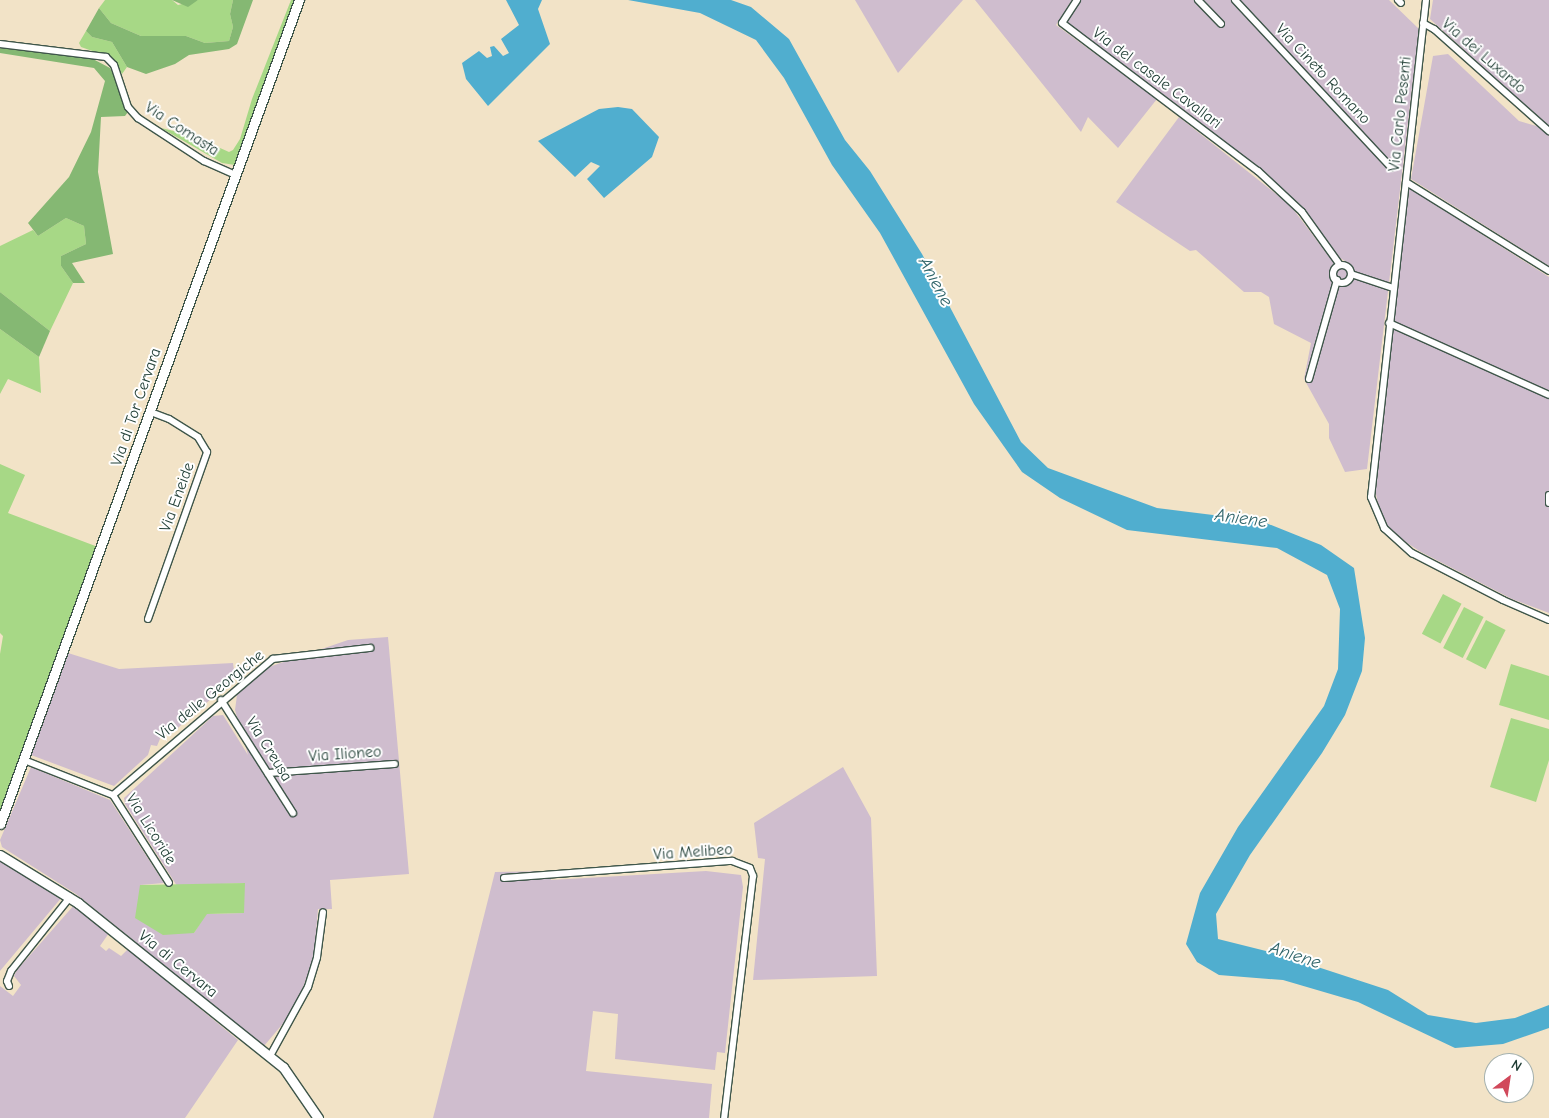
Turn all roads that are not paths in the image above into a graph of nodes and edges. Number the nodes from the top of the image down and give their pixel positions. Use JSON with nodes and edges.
{"nodes":[{"id":1,"x":299,"y":0,"type":"edge"},
{"id":2,"x":1077,"y":0,"type":"edge"},
{"id":3,"x":1198,"y":0,"type":"edge"},
{"id":4,"x":1235,"y":0,"type":"edge"},
{"id":5,"x":1426,"y":0,"type":"edge"},
{"id":6,"x":1423,"y":23,"type":"junction"},
{"id":7,"x":1220,"y":24,"type":"dead end"},
{"id":8,"x":0,"y":44,"type":"edge"},
{"id":9,"x":1549,"y":131,"type":"edge"},
{"id":10,"x":1391,"y":167,"type":"dead end"},
{"id":11,"x":235,"y":175,"type":"junction"},
{"id":12,"x":1406,"y":182,"type":"junction"},
{"id":13,"x":1340,"y":265,"type":"junction"},
{"id":14,"x":1549,"y":271,"type":"edge"},
{"id":15,"x":1351,"y":274,"type":"junction"},
{"id":16,"x":1337,"y":280,"type":"junction"},
{"id":17,"x":1394,"y":288,"type":"junction"},
{"id":18,"x":1390,"y":323,"type":"junction"},
{"id":19,"x":1310,"y":378,"type":"dead end"},
{"id":20,"x":1549,"y":395,"type":"edge"},
{"id":21,"x":151,"y":412,"type":"junction"},
{"id":22,"x":1549,"y":494,"type":"edge"},
{"id":23,"x":1549,"y":503,"type":"edge"},
{"id":24,"x":148,"y":619,"type":"dead end"},
{"id":25,"x":1549,"y":620,"type":"edge"},
{"id":26,"x":370,"y":648,"type":"dead end"},
{"id":27,"x":222,"y":700,"type":"junction"},
{"id":28,"x":24,"y":760,"type":"junction"},
{"id":29,"x":395,"y":764,"type":"dead end"},
{"id":30,"x":268,"y":773,"type":"junction"},
{"id":31,"x":113,"y":795,"type":"junction"},
{"id":32,"x":293,"y":813,"type":"dead end"},
{"id":33,"x":0,"y":824,"type":"edge"},
{"id":34,"x":0,"y":855,"type":"edge"},
{"id":35,"x":504,"y":878,"type":"dead end"},
{"id":36,"x":169,"y":883,"type":"dead end"},
{"id":37,"x":70,"y":897,"type":"junction"},
{"id":38,"x":323,"y":912,"type":"dead end"},
{"id":39,"x":9,"y":986,"type":"dead end"},
{"id":40,"x":270,"y":1056,"type":"junction"},
{"id":41,"x":318,"y":1118,"type":"edge"},
{"id":42,"x":724,"y":1118,"type":"edge"}],
"edges":[{"from":1,"to":11,"type":"street","name":"Via di Tor Cervara"},
{"from":2,"to":13,"type":"street","name":"Via del casale Cavallari"},
{"from":3,"to":7,"type":"street"},
{"from":4,"to":10,"type":"street","name":"Via Cineto Romano"},
{"from":5,"to":6,"type":"street","name":"Via Carlo Pesenti"},
{"from":6,"to":9,"type":"street","name":"Via dei Luxardo"},
{"from":6,"to":12,"type":"street","name":"Via Carlo Pesenti"},
{"from":8,"to":11,"type":"street","name":"Via Comasta"},
{"from":11,"to":21,"type":"street","name":"Via di Tor Cervara"},
{"from":12,"to":14,"type":"street","name":"Via Carlo Pesenti"},
{"from":12,"to":17,"type":"street"},
{"from":13,"to":15,"type":"street"},
{"from":13,"to":16,"type":"street"},
{"from":15,"to":16,"type":"street"},
{"from":15,"to":17,"type":"street"},
{"from":16,"to":19,"type":"street"},
{"from":17,"to":18,"type":"street"},
{"from":18,"to":20,"type":"street"},
{"from":18,"to":25,"type":"street"},
{"from":21,"to":24,"type":"street","name":"Via Eneide"},
{"from":21,"to":28,"type":"street","name":"Via di Tor Cervara"},
{"from":22,"to":23,"type":"street"},
{"from":26,"to":27,"type":"street","name":"Via delle Georgiche"},
{"from":27,"to":30,"type":"street","name":"Via Creusa"},
{"from":27,"to":31,"type":"street","name":"Via delle Georgiche"},
{"from":28,"to":31,"type":"street","name":"Via Licoride"},
{"from":28,"to":33,"type":"street","name":"Via di Tor Cervara"},
{"from":29,"to":30,"type":"street","name":"Via Ilioneo"},
{"from":30,"to":32,"type":"street","name":"Via Creusa"},
{"from":31,"to":36,"type":"street","name":"Via Licoride"},
{"from":34,"to":37,"type":"street","name":"Via di Cervara"},
{"from":35,"to":42,"type":"street","name":"Via Melibeo"},
{"from":37,"to":39,"type":"street"},
{"from":37,"to":40,"type":"street","name":"Via di Cervara"},
{"from":38,"to":40,"type":"street"},
{"from":40,"to":41,"type":"street","name":"Via di Cervara"}]}
